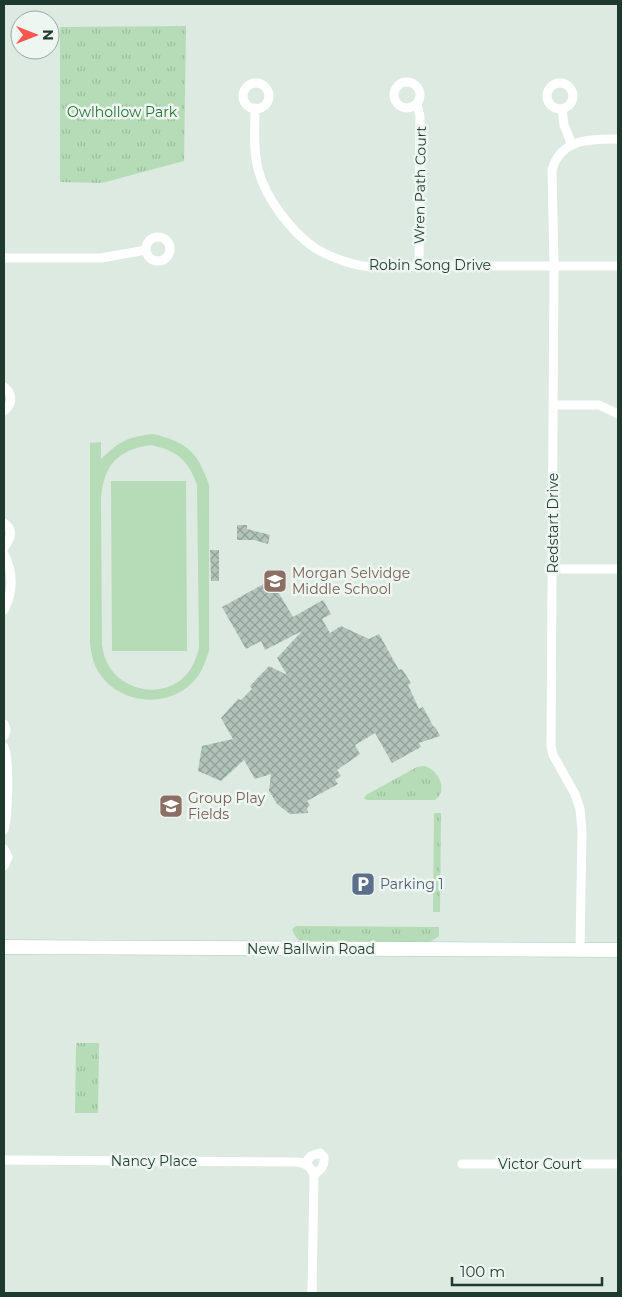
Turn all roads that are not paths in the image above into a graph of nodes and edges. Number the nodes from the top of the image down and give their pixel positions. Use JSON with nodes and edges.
{"nodes":[{"id":1,"x":417,"y":104,"type":"dead end"},
{"id":2,"x":256,"y":108,"type":"dead end"},
{"id":3,"x":562,"y":109,"type":"dead end"},
{"id":4,"x":618,"y":139,"type":"edge"},
{"id":5,"x":572,"y":145,"type":"junction"},
{"id":6,"x":146,"y":250,"type":"dead end"},
{"id":7,"x":4,"y":258,"type":"edge"},
{"id":8,"x":419,"y":265,"type":"junction"},
{"id":9,"x":554,"y":266,"type":"junction"},
{"id":10,"x":618,"y":266,"type":"edge"},
{"id":11,"x":4,"y":387,"type":"edge"},
{"id":12,"x":554,"y":405,"type":"junction"},
{"id":13,"x":4,"y":411,"type":"edge"},
{"id":14,"x":618,"y":414,"type":"edge"},
{"id":15,"x":4,"y":523,"type":"edge"},
{"id":16,"x":4,"y":548,"type":"edge"},
{"id":17,"x":4,"y":554,"type":"edge"},
{"id":18,"x":553,"y":569,"type":"junction"},
{"id":19,"x":618,"y":569,"type":"edge"},
{"id":20,"x":4,"y":610,"type":"edge"},
{"id":21,"x":4,"y":724,"type":"edge"},
{"id":22,"x":4,"y":736,"type":"edge"},
{"id":23,"x":4,"y":747,"type":"edge"},
{"id":24,"x":4,"y":830,"type":"edge"},
{"id":25,"x":4,"y":848,"type":"edge"},
{"id":26,"x":4,"y":866,"type":"edge"},
{"id":27,"x":4,"y":947,"type":"edge"},
{"id":28,"x":580,"y":950,"type":"junction"},
{"id":29,"x":618,"y":950,"type":"edge"},
{"id":30,"x":4,"y":1160,"type":"edge"},
{"id":31,"x":304,"y":1163,"type":"junction"},
{"id":32,"x":462,"y":1164,"type":"dead end"},
{"id":33,"x":618,"y":1164,"type":"edge"},
{"id":34,"x":314,"y":1175,"type":"junction"},
{"id":35,"x":312,"y":1293,"type":"edge"}],
"edges":[{"from":1,"to":8,"type":"street","name":"Wren Path Court"},
{"from":2,"to":8,"type":"street","name":"Robin Song Drive"},
{"from":3,"to":5,"type":"street"},
{"from":4,"to":5,"type":"street"},
{"from":5,"to":9,"type":"street","name":"Redstart Drive"},
{"from":6,"to":7,"type":"street"},
{"from":8,"to":9,"type":"street","name":"Robin Song Drive"},
{"from":9,"to":10,"type":"street","name":"Robin Song Drive"},
{"from":9,"to":12,"type":"street","name":"Redstart Drive"},
{"from":11,"to":13,"type":"street"},
{"from":12,"to":14,"type":"street"},
{"from":12,"to":18,"type":"street","name":"Redstart Drive"},
{"from":15,"to":16,"type":"street"},
{"from":17,"to":20,"type":"street"},
{"from":18,"to":19,"type":"street"},
{"from":18,"to":28,"type":"street","name":"Redstart Drive"},
{"from":21,"to":22,"type":"street"},
{"from":23,"to":24,"type":"street"},
{"from":25,"to":26,"type":"street"},
{"from":27,"to":28,"type":"main road","name":"New Ballwin Road"},
{"from":28,"to":29,"type":"main road","name":"New Ballwin Road"},
{"from":30,"to":31,"type":"street","name":"Nancy Place"},
{"from":31,"to":34,"type":"street"},
{"from":31,"to":34,"type":"street","name":"Nancy Place"},
{"from":32,"to":33,"type":"street","name":"Victor Court"},
{"from":34,"to":35,"type":"street","name":"Nancy Place"}]}
